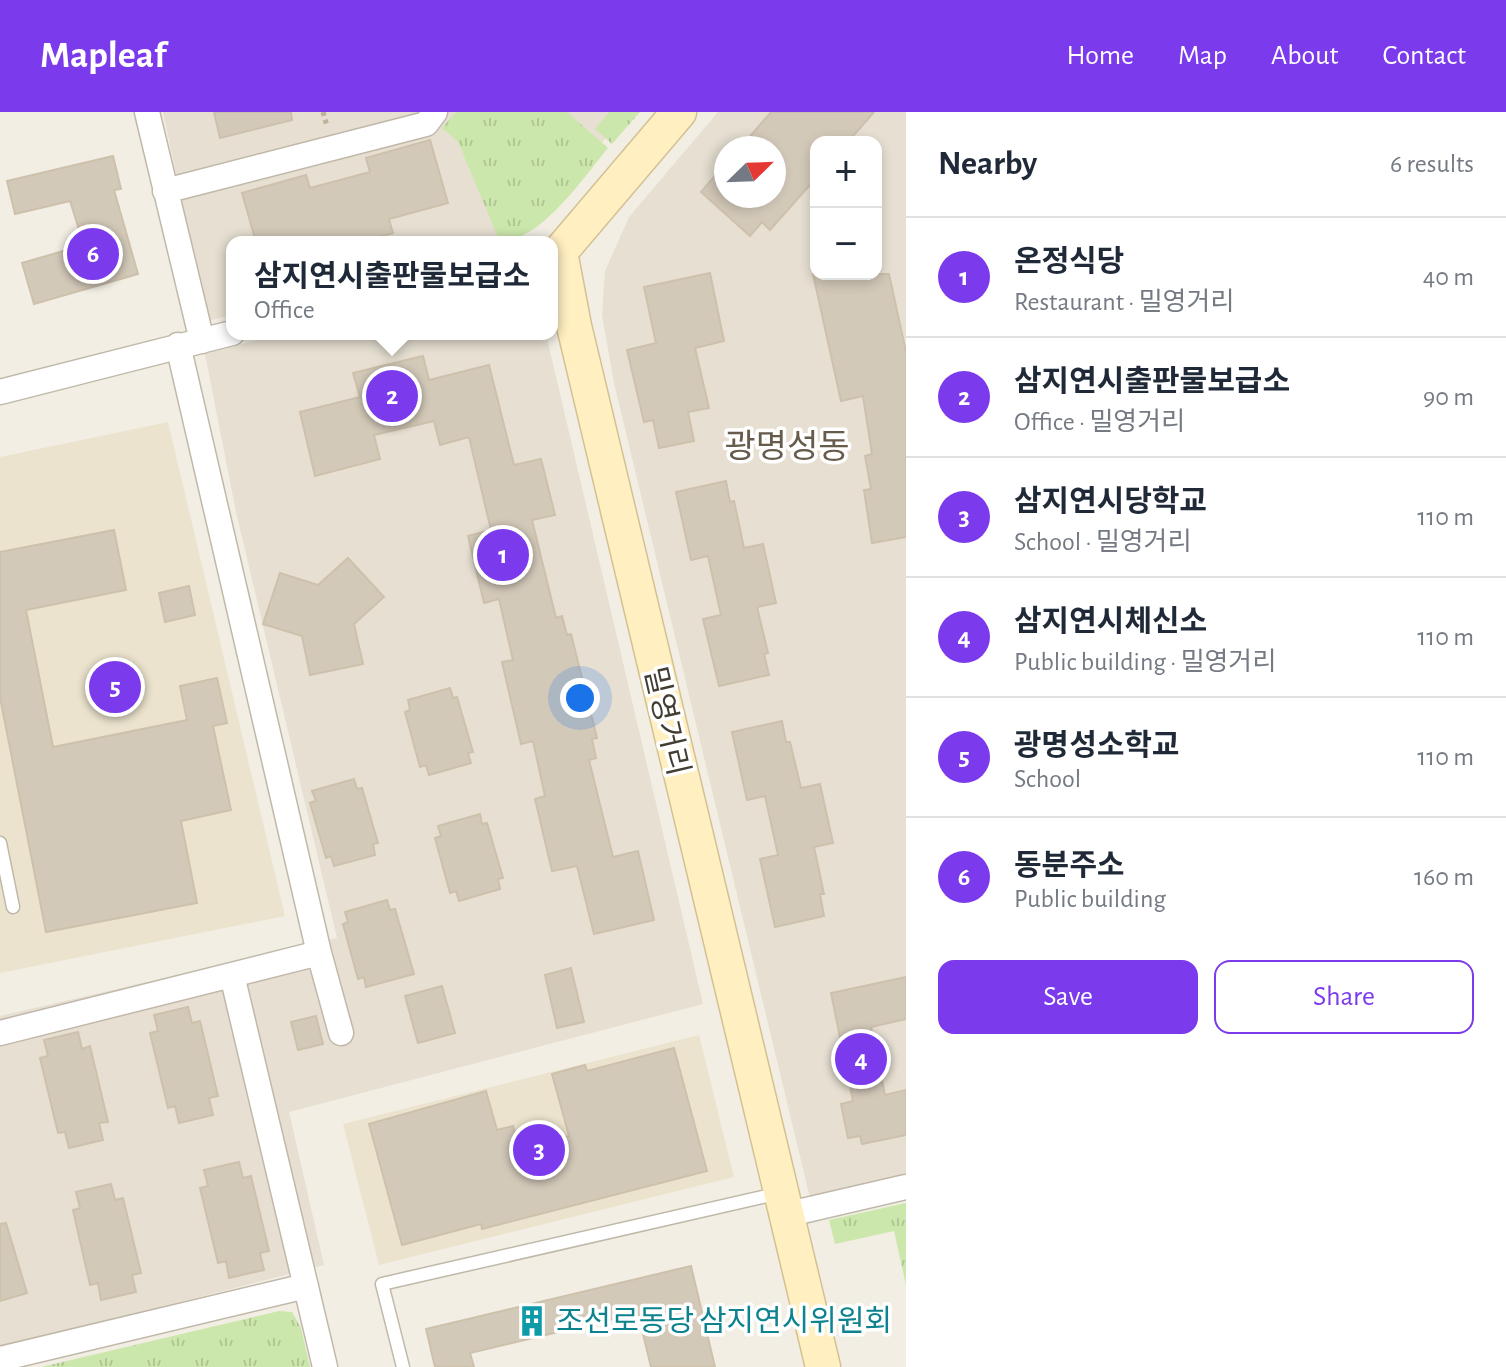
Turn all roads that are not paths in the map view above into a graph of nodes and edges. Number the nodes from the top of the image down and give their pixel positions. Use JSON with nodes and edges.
{"nodes":[{"id":1,"x":147,"y":112,"type":"edge"},
{"id":2,"x":435,"y":112,"type":"edge"},
{"id":3,"x":679,"y":112,"type":"edge"},
{"id":4,"x":165,"y":191,"type":"junction"},
{"id":5,"x":558,"y":251,"type":"edge"},
{"id":6,"x":558,"y":261,"type":"edge"},
{"id":7,"x":226,"y":334,"type":"edge"},
{"id":8,"x":190,"y":343,"type":"junction"},
{"id":9,"x":0,"y":392,"type":"edge"},
{"id":10,"x":0,"y":843,"type":"edge"},
{"id":11,"x":13,"y":907,"type":"dead end"},
{"id":12,"x":319,"y":953,"type":"junction"},
{"id":13,"x":232,"y":975,"type":"junction"},
{"id":14,"x":0,"y":1033,"type":"edge"},
{"id":15,"x":341,"y":1033,"type":"dead end"},
{"id":16,"x":906,"y":1187,"type":"edge"},
{"id":17,"x":782,"y":1204,"type":"junction"},
{"id":18,"x":306,"y":1286,"type":"junction"},
{"id":19,"x":0,"y":1359,"type":"edge"},
{"id":20,"x":325,"y":1367,"type":"edge"},
{"id":21,"x":403,"y":1367,"type":"edge"},
{"id":22,"x":823,"y":1367,"type":"edge"}],
"edges":[{"from":1,"to":4,"type":"street"},
{"from":2,"to":4,"type":"street"},
{"from":3,"to":5,"type":"main road","name":"밀영거리"},
{"from":4,"to":8,"type":"street"},
{"from":6,"to":17,"type":"main road","name":"밀영거리"},
{"from":7,"to":8,"type":"street"},
{"from":8,"to":9,"type":"street"},
{"from":8,"to":12,"type":"street"},
{"from":10,"to":11,"type":"lane"},
{"from":12,"to":13,"type":"street"},
{"from":12,"to":15,"type":"street"},
{"from":13,"to":14,"type":"street"},
{"from":13,"to":18,"type":"street"},
{"from":16,"to":17,"type":"street"},
{"from":17,"to":21,"type":"lane"},
{"from":17,"to":22,"type":"main road","name":"밀영거리"},
{"from":18,"to":19,"type":"street"},
{"from":18,"to":20,"type":"street"}]}
